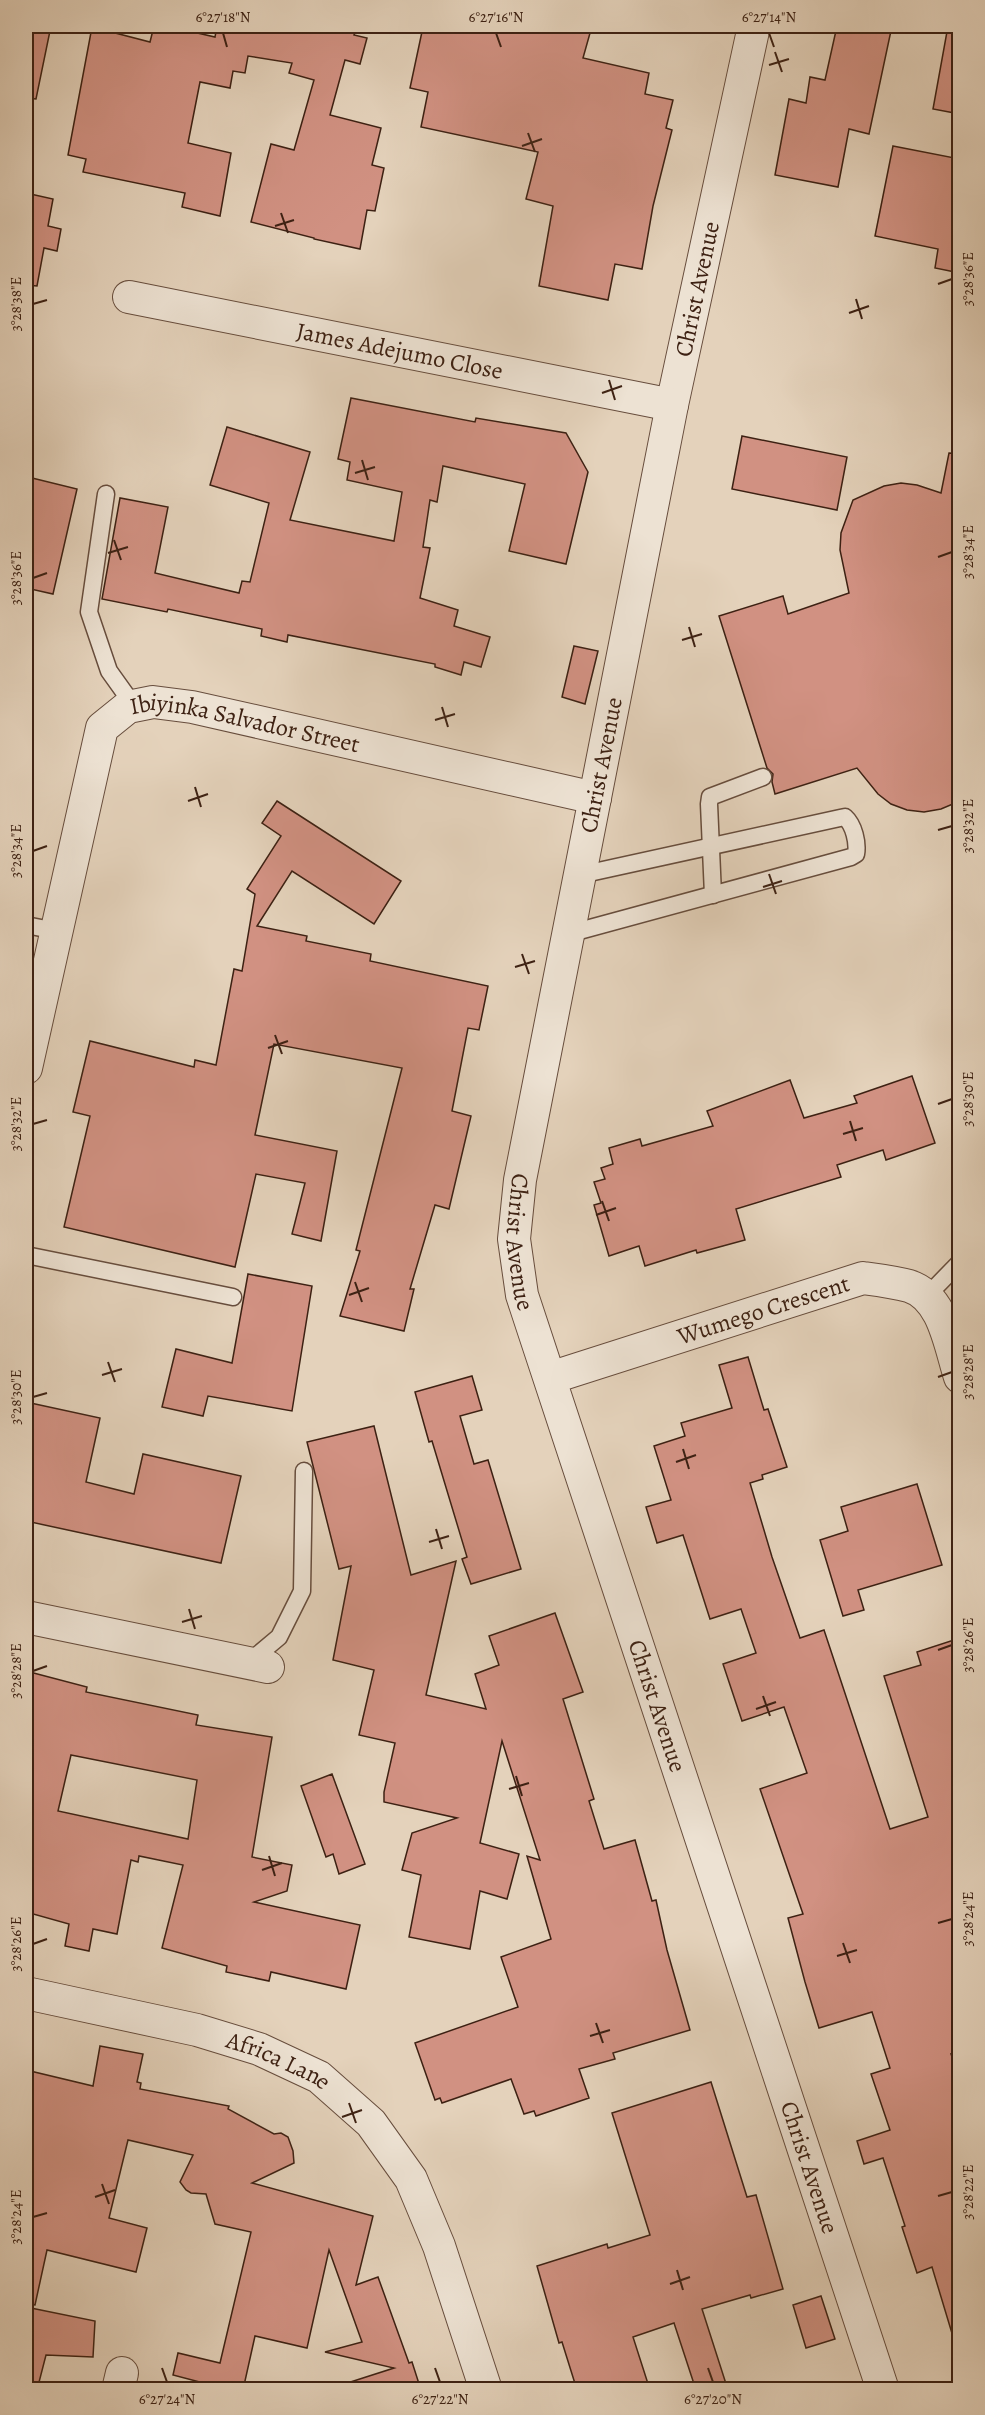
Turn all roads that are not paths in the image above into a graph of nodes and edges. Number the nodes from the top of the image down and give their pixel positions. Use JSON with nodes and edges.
{"nodes":[{"id":1,"x":754,"y":26,"type":"edge"},
{"id":2,"x":129,"y":297,"type":"dead end"},
{"id":3,"x":672,"y":405,"type":"junction"},
{"id":4,"x":106,"y":494,"type":"dead end"},
{"id":5,"x":134,"y":706,"type":"junction"},
{"id":6,"x":763,"y":777,"type":"dead end"},
{"id":7,"x":595,"y":798,"type":"junction"},
{"id":8,"x":712,"y":846,"type":"junction"},
{"id":9,"x":580,"y":875,"type":"junction"},
{"id":10,"x":713,"y":895,"type":"junction"},
{"id":11,"x":26,"y":925,"type":"edge"},
{"id":12,"x":56,"y":931,"type":"junction"},
{"id":13,"x":568,"y":934,"type":"junction"},
{"id":14,"x":26,"y":1068,"type":"edge"},
{"id":15,"x":26,"y":1255,"type":"edge"},
{"id":16,"x":960,"y":1262,"type":"edge"},
{"id":17,"x":233,"y":1297,"type":"dead end"},
{"id":18,"x":926,"y":1297,"type":"junction"},
{"id":19,"x":960,"y":1377,"type":"edge"},
{"id":20,"x":550,"y":1378,"type":"junction"},
{"id":21,"x":304,"y":1471,"type":"dead end"},
{"id":22,"x":26,"y":1617,"type":"edge"},
{"id":23,"x":258,"y":1665,"type":"joint"},
{"id":24,"x":26,"y":1993,"type":"edge"},
{"id":25,"x":486,"y":2390,"type":"edge"},
{"id":26,"x":883,"y":2390,"type":"edge"}],
"edges":[{"from":1,"to":3,"type":"street","name":"Christ Avenue"},
{"from":2,"to":3,"type":"street","name":"James Adejumo Close"},
{"from":3,"to":7,"type":"street","name":"Christ Avenue"},
{"from":4,"to":5,"type":"lane"},
{"from":5,"to":7,"type":"street","name":"Ibiyinka Salvador Street"},
{"from":5,"to":12,"type":"street","name":"Ibiyinka Salvador Street"},
{"from":6,"to":8,"type":"lane"},
{"from":7,"to":9,"type":"street","name":"Christ Avenue"},
{"from":8,"to":9,"type":"lane"},
{"from":8,"to":10,"type":"lane"},
{"from":8,"to":10,"type":"lane"},
{"from":9,"to":13,"type":"street","name":"Christ Avenue"},
{"from":10,"to":13,"type":"lane"},
{"from":11,"to":12,"type":"lane"},
{"from":12,"to":14,"type":"street","name":"Ibiyinka Salvador Street"},
{"from":13,"to":20,"type":"street","name":"Christ Avenue"},
{"from":15,"to":17,"type":"lane"},
{"from":16,"to":18,"type":"lane"},
{"from":18,"to":19,"type":"street"},
{"from":18,"to":20,"type":"street","name":"Wumego Crescent"},
{"from":20,"to":26,"type":"street","name":"Christ Avenue"},
{"from":21,"to":23,"type":"lane"},
{"from":22,"to":23,"type":"street"},
{"from":24,"to":25,"type":"street","name":"Africa Lane"}]}
